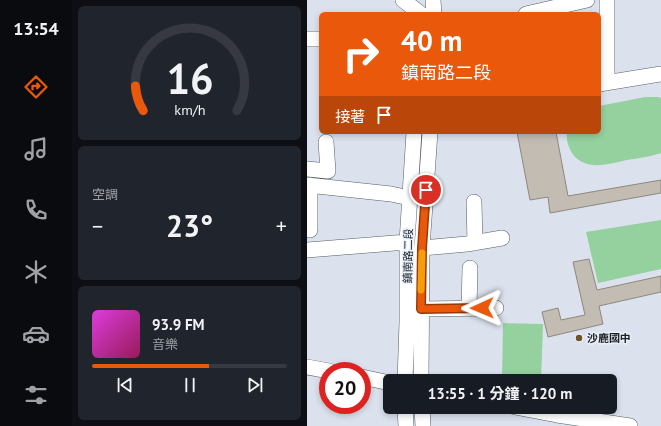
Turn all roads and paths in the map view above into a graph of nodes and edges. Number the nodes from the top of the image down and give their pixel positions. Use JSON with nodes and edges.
{"nodes":[{"id":1,"x":403,"y":0,"type":"edge"},
{"id":2,"x":433,"y":0,"type":"edge"},
{"id":3,"x":607,"y":0,"type":"edge"},
{"id":4,"x":581,"y":1,"type":"edge"},
{"id":5,"x":419,"y":10,"type":"edge"},
{"id":6,"x":434,"y":12,"type":"edge"},
{"id":7,"x":534,"y":12,"type":"edge"},
{"id":8,"x":307,"y":39,"type":"edge"},
{"id":9,"x":319,"y":39,"type":"edge"},
{"id":10,"x":661,"y":74,"type":"edge"},
{"id":11,"x":603,"y":84,"type":"edge"},
{"id":12,"x":414,"y":134,"type":"edge"},
{"id":13,"x":430,"y":134,"type":"edge"},
{"id":14,"x":326,"y":142,"type":"dead end"},
{"id":15,"x":307,"y":169,"type":"edge"},
{"id":16,"x":308,"y":185,"type":"edge"},
{"id":17,"x":410,"y":198,"type":"junction"},
{"id":18,"x":474,"y":202,"type":"dead end"},
{"id":19,"x":310,"y":230,"type":"dead end"},
{"id":20,"x":502,"y":238,"type":"dead end"},
{"id":21,"x":407,"y":242,"type":"junction"},
{"id":22,"x":475,"y":243,"type":"junction"},
{"id":23,"x":422,"y":248,"type":"junction"},
{"id":24,"x":307,"y":250,"type":"edge"},
{"id":25,"x":470,"y":268,"type":"dead end"},
{"id":26,"x":496,"y":308,"type":"dead end"},
{"id":27,"x":421,"y":309,"type":"junction"},
{"id":28,"x":469,"y":309,"type":"junction"},
{"id":29,"x":307,"y":367,"type":"edge"},
{"id":30,"x":319,"y":369,"type":"edge"},
{"id":31,"x":405,"y":374,"type":"edge"},
{"id":32,"x":421,"y":374,"type":"edge"},
{"id":33,"x":371,"y":379,"type":"edge"},
{"id":34,"x":383,"y":382,"type":"edge"},
{"id":35,"x":405,"y":414,"type":"edge"},
{"id":36,"x":422,"y":414,"type":"edge"},
{"id":37,"x":552,"y":414,"type":"edge"},
{"id":38,"x":405,"y":426,"type":"edge"},
{"id":39,"x":423,"y":426,"type":"edge"},
{"id":40,"x":631,"y":426,"type":"edge"}],
"edges":[{"from":1,"to":5,"type":"street"},
{"from":2,"to":6,"type":"street"},
{"from":3,"to":11,"type":"street"},
{"from":4,"to":7,"type":"street"},
{"from":8,"to":9,"type":"street"},
{"from":10,"to":11,"type":"street"},
{"from":12,"to":17,"type":"street","name":"鎮南路二段"},
{"from":13,"to":23,"type":"street","name":"鎮南路二段"},
{"from":14,"to":15,"type":"street"},
{"from":16,"to":17,"type":"street"},
{"from":16,"to":19,"type":"street"},
{"from":17,"to":21,"type":"street","name":"鎮南路二段"},
{"from":18,"to":22,"type":"street"},
{"from":20,"to":22,"type":"street"},
{"from":21,"to":24,"type":"street"},
{"from":21,"to":31,"type":"street","name":"鎮南路二段"},
{"from":22,"to":23,"type":"street"},
{"from":23,"to":27,"type":"street","name":"鎮南路二段"},
{"from":25,"to":28,"type":"street"},
{"from":26,"to":28,"type":"street"},
{"from":27,"to":28,"type":"street"},
{"from":27,"to":32,"type":"street","name":"鎮南路二段"},
{"from":29,"to":30,"type":"street"},
{"from":33,"to":34,"type":"street"},
{"from":35,"to":38,"type":"street"},
{"from":36,"to":39,"type":"street"},
{"from":37,"to":40,"type":"street"}]}
